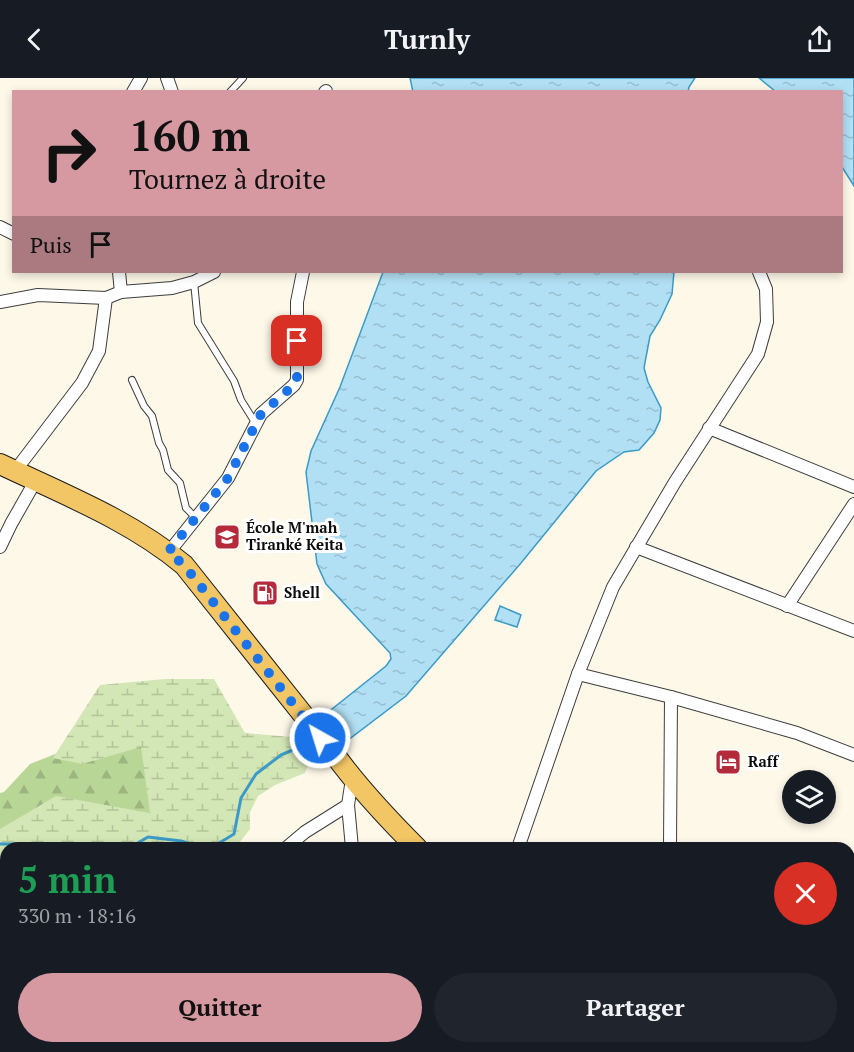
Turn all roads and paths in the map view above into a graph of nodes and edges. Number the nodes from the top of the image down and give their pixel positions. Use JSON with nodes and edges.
{"nodes":[{"id":1,"x":243,"y":78,"type":"edge"},
{"id":2,"x":232,"y":90,"type":"edge"},
{"id":3,"x":119,"y":273,"type":"edge"},
{"id":4,"x":212,"y":273,"type":"edge"},
{"id":5,"x":303,"y":273,"type":"edge"},
{"id":6,"x":759,"y":273,"type":"edge"},
{"id":7,"x":194,"y":282,"type":"junction"},
{"id":8,"x":121,"y":292,"type":"junction"},
{"id":9,"x":106,"y":298,"type":"junction"},
{"id":10,"x":0,"y":302,"type":"edge"},
{"id":11,"x":132,"y":380,"type":"dead end"},
{"id":12,"x":256,"y":424,"type":"junction"},
{"id":13,"x":709,"y":428,"type":"junction"},
{"id":14,"x":7,"y":467,"type":"edge"},
{"id":15,"x":36,"y":480,"type":"junction"},
{"id":16,"x":854,"y":487,"type":"edge"},
{"id":17,"x":854,"y":504,"type":"edge"},
{"id":18,"x":196,"y":518,"type":"junction"},
{"id":19,"x":0,"y":547,"type":"edge"},
{"id":20,"x":636,"y":547,"type":"junction"},
{"id":21,"x":168,"y":552,"type":"junction"},
{"id":22,"x":787,"y":606,"type":"junction"},
{"id":23,"x":854,"y":631,"type":"edge"},
{"id":24,"x":578,"y":674,"type":"junction"},
{"id":25,"x":671,"y":697,"type":"junction"},
{"id":26,"x":854,"y":755,"type":"edge"},
{"id":27,"x":351,"y":778,"type":"junction"},
{"id":28,"x":348,"y":805,"type":"junction"},
{"id":29,"x":293,"y":842,"type":"edge"},
{"id":30,"x":351,"y":842,"type":"edge"},
{"id":31,"x":411,"y":842,"type":"edge"},
{"id":32,"x":520,"y":842,"type":"edge"},
{"id":33,"x":670,"y":842,"type":"edge"}],
"edges":[{"from":1,"to":2,"type":"lane"},
{"from":3,"to":8,"type":"street"},
{"from":4,"to":7,"type":"street"},
{"from":5,"to":12,"type":"street"},
{"from":6,"to":13,"type":"street"},
{"from":7,"to":8,"type":"street"},
{"from":7,"to":12,"type":"lane"},
{"from":8,"to":9,"type":"street"},
{"from":9,"to":10,"type":"street"},
{"from":9,"to":14,"type":"street"},
{"from":11,"to":18,"type":"lane"},
{"from":12,"to":18,"type":"street"},
{"from":13,"to":16,"type":"street"},
{"from":13,"to":20,"type":"street"},
{"from":14,"to":15,"type":"main road"},
{"from":15,"to":19,"type":"street"},
{"from":15,"to":21,"type":"main road"},
{"from":17,"to":22,"type":"street"},
{"from":18,"to":21,"type":"street"},
{"from":20,"to":22,"type":"street"},
{"from":20,"to":24,"type":"street"},
{"from":21,"to":27,"type":"main road"},
{"from":22,"to":23,"type":"street"},
{"from":24,"to":25,"type":"street"},
{"from":24,"to":32,"type":"street"},
{"from":25,"to":26,"type":"street"},
{"from":25,"to":33,"type":"street"},
{"from":27,"to":28,"type":"street"},
{"from":27,"to":31,"type":"main road"},
{"from":28,"to":29,"type":"street"},
{"from":28,"to":30,"type":"street"}]}
